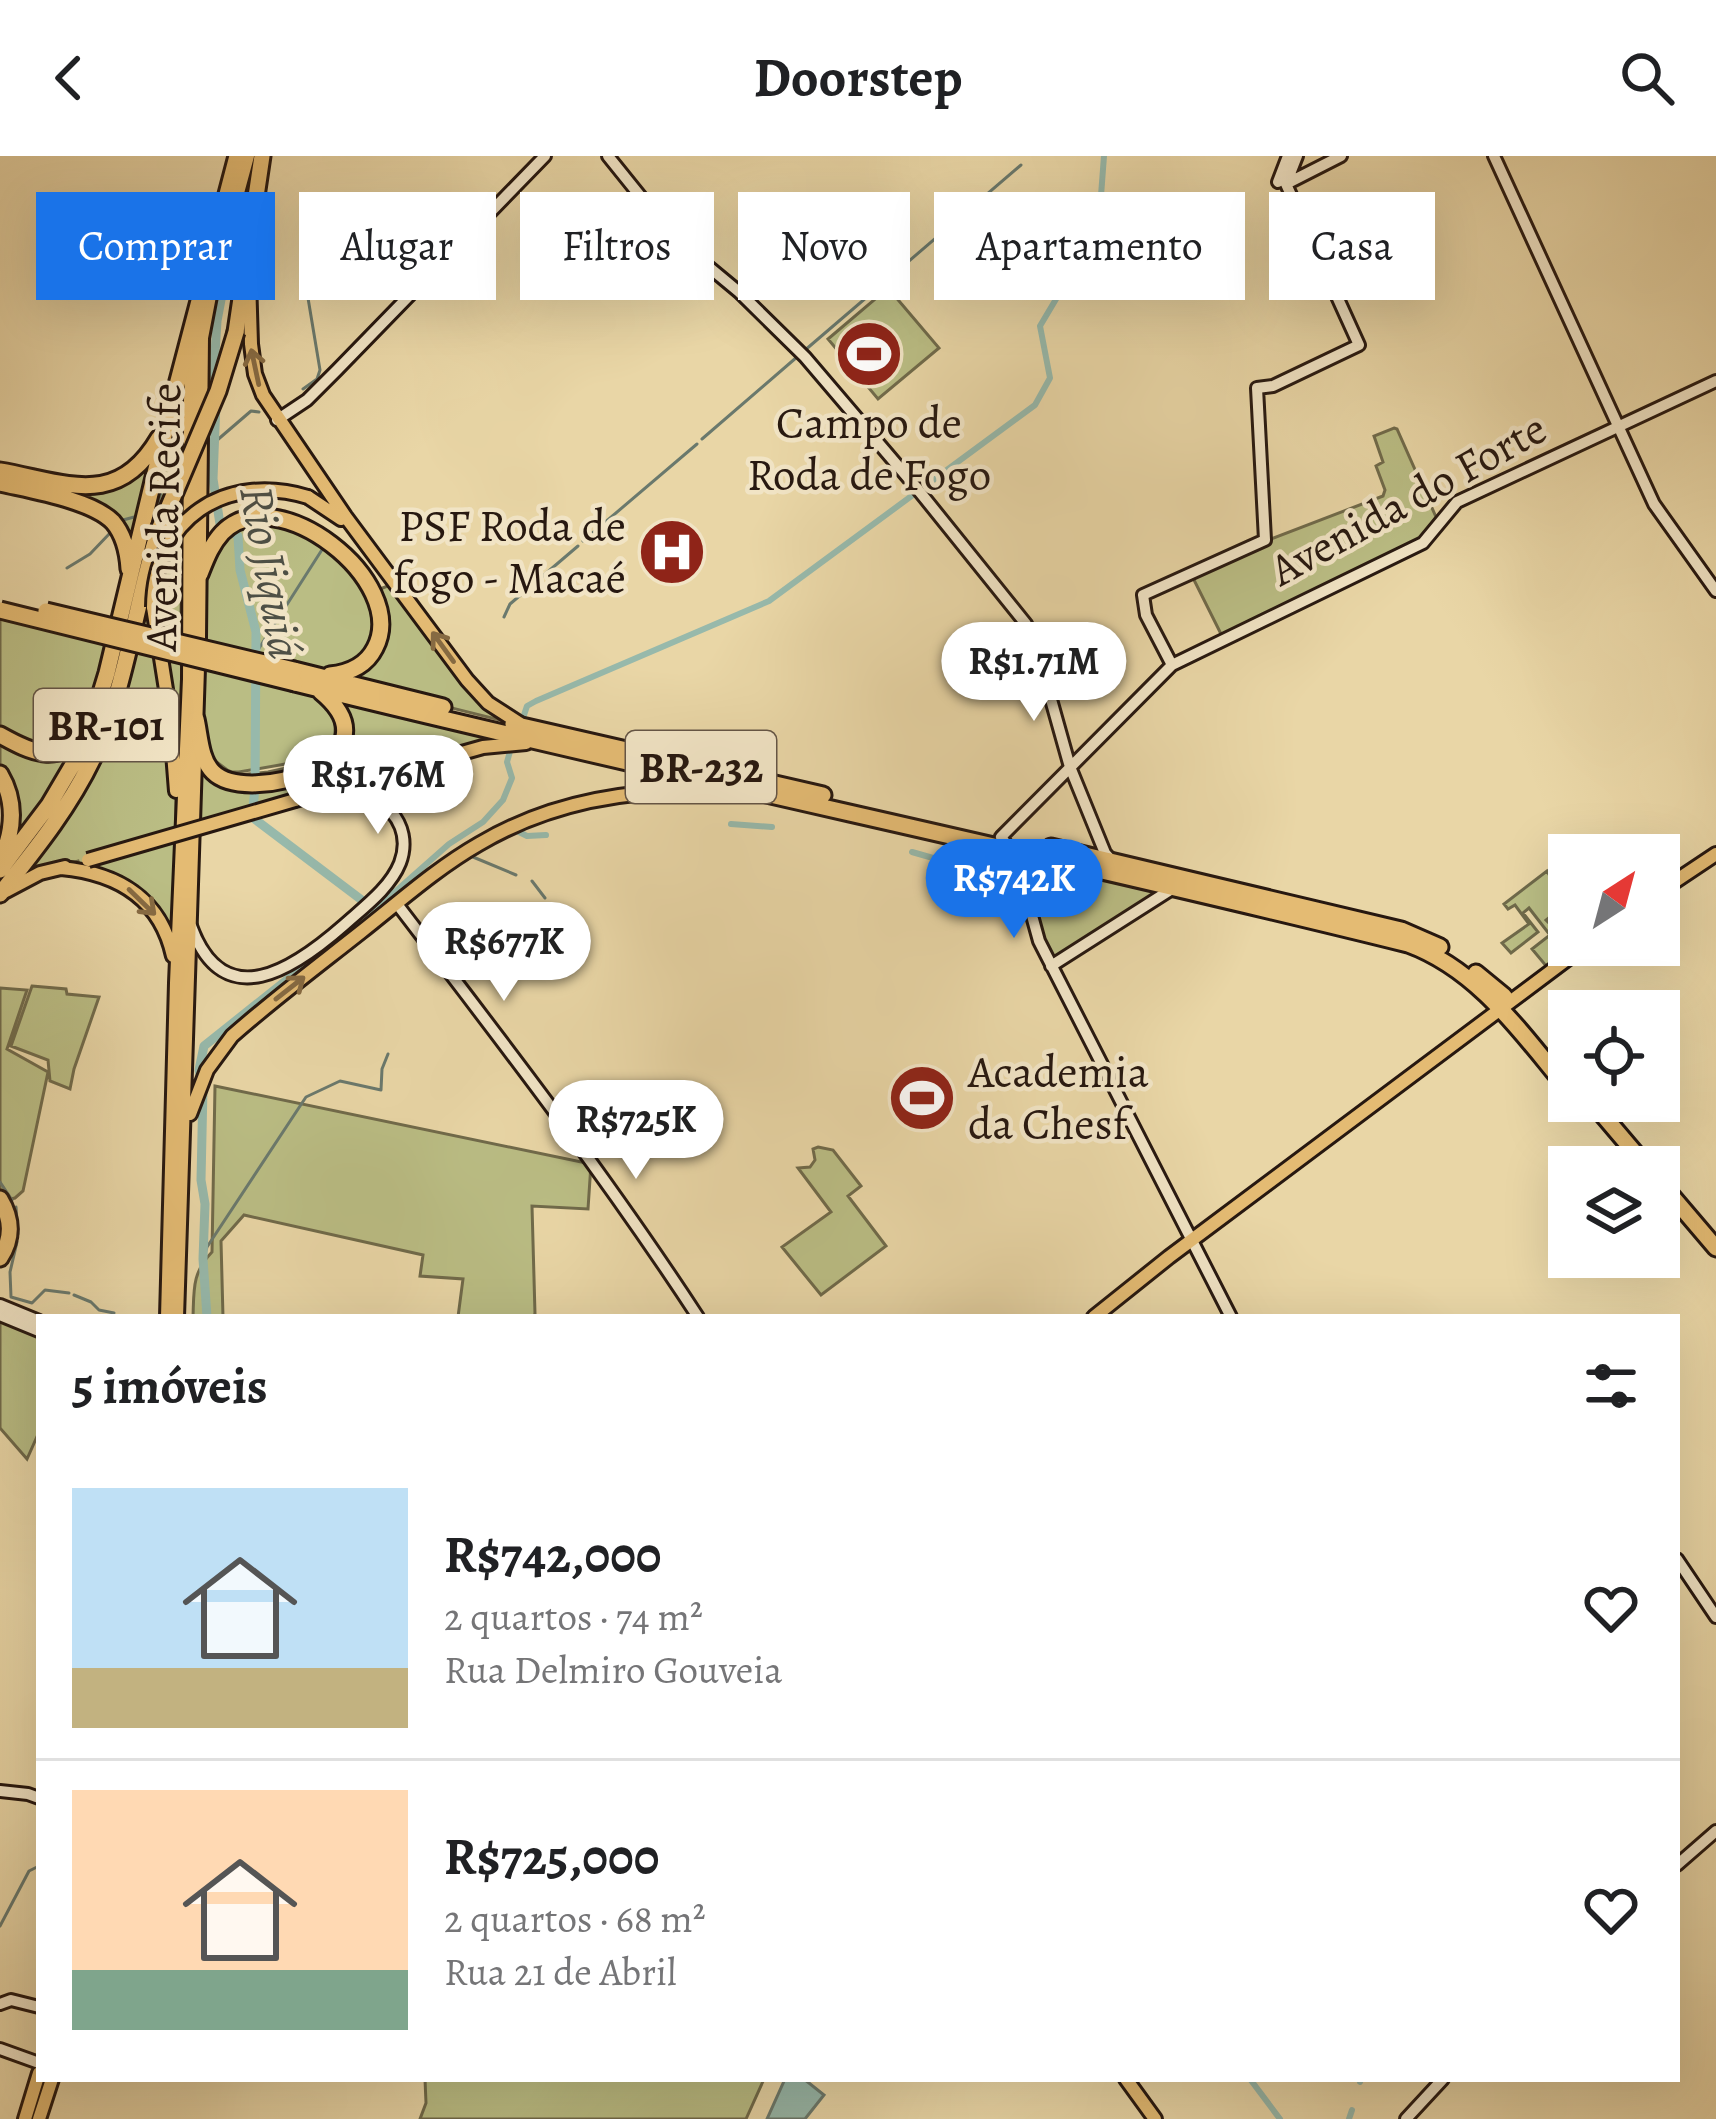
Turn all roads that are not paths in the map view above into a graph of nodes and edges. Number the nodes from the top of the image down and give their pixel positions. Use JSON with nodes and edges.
{"nodes":[{"id":1,"x":237,"y":156,"type":"edge"},
{"id":2,"x":248,"y":156,"type":"edge"},
{"id":3,"x":262,"y":156,"type":"edge"},
{"id":4,"x":544,"y":156,"type":"edge"},
{"id":5,"x":608,"y":156,"type":"edge"},
{"id":6,"x":1288,"y":156,"type":"edge"},
{"id":7,"x":1297,"y":156,"type":"edge"},
{"id":8,"x":1341,"y":156,"type":"edge"},
{"id":9,"x":1494,"y":156,"type":"edge"},
{"id":10,"x":1282,"y":183,"type":"junction"},
{"id":11,"x":257,"y":192,"type":"edge"},
{"id":12,"x":242,"y":300,"type":"edge"},
{"id":13,"x":251,"y":300,"type":"edge"},
{"id":14,"x":193,"y":327,"type":"junction"},
{"id":15,"x":1716,"y":381,"type":"edge"},
{"id":16,"x":168,"y":419,"type":"junction"},
{"id":17,"x":277,"y":420,"type":"junction"},
{"id":18,"x":1618,"y":426,"type":"junction"},
{"id":19,"x":0,"y":470,"type":"edge"},
{"id":20,"x":0,"y":483,"type":"edge"},
{"id":21,"x":356,"y":531,"type":"junction"},
{"id":22,"x":200,"y":574,"type":"junction"},
{"id":23,"x":131,"y":575,"type":"junction"},
{"id":24,"x":1716,"y":591,"type":"edge"},
{"id":25,"x":0,"y":600,"type":"edge"},
{"id":26,"x":0,"y":610,"type":"edge"},
{"id":27,"x":1172,"y":665,"type":"junction"},
{"id":28,"x":298,"y":675,"type":"junction"},
{"id":29,"x":314,"y":687,"type":"junction"},
{"id":30,"x":93,"y":719,"type":"junction"},
{"id":31,"x":196,"y":719,"type":"junction"},
{"id":32,"x":526,"y":727,"type":"junction"},
{"id":33,"x":0,"y":736,"type":"edge"},
{"id":34,"x":547,"y":744,"type":"junction"},
{"id":35,"x":1070,"y":767,"type":"junction"},
{"id":36,"x":0,"y":774,"type":"edge"},
{"id":37,"x":330,"y":790,"type":"junction"},
{"id":38,"x":784,"y":797,"type":"junction"},
{"id":39,"x":1004,"y":843,"type":"junction"},
{"id":40,"x":1716,"y":854,"type":"edge"},
{"id":41,"x":0,"y":860,"type":"edge"},
{"id":42,"x":1112,"y":861,"type":"junction"},
{"id":43,"x":61,"y":868,"type":"junction"},
{"id":44,"x":0,"y":870,"type":"edge"},
{"id":45,"x":1680,"y":878,"type":"edge"},
{"id":46,"x":1180,"y":881,"type":"junction"},
{"id":47,"x":0,"y":894,"type":"edge"},
{"id":48,"x":397,"y":904,"type":"junction"},
{"id":49,"x":190,"y":923,"type":"junction"},
{"id":50,"x":178,"y":936,"type":"junction"},
{"id":51,"x":1456,"y":959,"type":"junction"},
{"id":52,"x":1051,"y":966,"type":"junction"},
{"id":53,"x":1557,"y":966,"type":"edge"},
{"id":54,"x":176,"y":982,"type":"junction"},
{"id":55,"x":1503,"y":1006,"type":"junction"},
{"id":56,"x":1548,"y":1056,"type":"edge"},
{"id":57,"x":1596,"y":1122,"type":"edge"},
{"id":58,"x":1609,"y":1122,"type":"edge"},
{"id":59,"x":184,"y":1132,"type":"junction"},
{"id":60,"x":1616,"y":1146,"type":"edge"},
{"id":61,"x":1629,"y":1146,"type":"edge"},
{"id":62,"x":0,"y":1199,"type":"edge"},
{"id":63,"x":1680,"y":1206,"type":"edge"},
{"id":64,"x":1680,"y":1221,"type":"edge"},
{"id":65,"x":1192,"y":1240,"type":"junction"},
{"id":66,"x":1716,"y":1248,"type":"edge"},
{"id":67,"x":0,"y":1258,"type":"edge"},
{"id":68,"x":1716,"y":1263,"type":"edge"},
{"id":69,"x":0,"y":1305,"type":"edge"},
{"id":70,"x":167,"y":1314,"type":"edge"},
{"id":71,"x":177,"y":1314,"type":"edge"},
{"id":72,"x":696,"y":1314,"type":"edge"},
{"id":73,"x":1098,"y":1314,"type":"edge"},
{"id":74,"x":1229,"y":1314,"type":"edge"},
{"id":75,"x":0,"y":1315,"type":"edge"},
{"id":76,"x":36,"y":1320,"type":"edge"},
{"id":77,"x":36,"y":1330,"type":"edge"},
{"id":78,"x":1680,"y":1563,"type":"edge"},
{"id":79,"x":1716,"y":1617,"type":"edge"},
{"id":80,"x":0,"y":1790,"type":"edge"},
{"id":81,"x":36,"y":1797,"type":"edge"},
{"id":82,"x":1716,"y":1831,"type":"edge"},
{"id":83,"x":1680,"y":1862,"type":"edge"},
{"id":84,"x":0,"y":2004,"type":"edge"},
{"id":85,"x":36,"y":2006,"type":"edge"},
{"id":86,"x":0,"y":2050,"type":"edge"},
{"id":87,"x":36,"y":2062,"type":"edge"},
{"id":88,"x":36,"y":2082,"type":"edge"},
{"id":89,"x":51,"y":2082,"type":"edge"},
{"id":90,"x":1128,"y":2082,"type":"edge"},
{"id":91,"x":1440,"y":2082,"type":"edge"},
{"id":92,"x":25,"y":2119,"type":"edge"},
{"id":93,"x":39,"y":2119,"type":"edge"},
{"id":94,"x":1155,"y":2119,"type":"edge"},
{"id":95,"x":1406,"y":2119,"type":"edge"}],
"edges":[{"from":1,"to":14,"type":"highway","number":"BR-101"},
{"from":2,"to":22,"type":"main road","name":"Avenida Recife"},
{"from":3,"to":11,"type":"highway","number":"BR-101"},
{"from":4,"to":17,"type":"street"},
{"from":5,"to":35,"type":"street"},
{"from":6,"to":10,"type":"street"},
{"from":7,"to":10,"type":"street"},
{"from":8,"to":10,"type":"street"},
{"from":9,"to":18,"type":"street"},
{"from":10,"to":27,"type":"street"},
{"from":12,"to":47,"type":"highway","number":"BR-101","bridge":true},
{"from":17,"to":13,"type":"main road","one_way":true},
{"from":14,"to":16,"type":"highway","number":"BR-101"},
{"from":14,"to":50,"type":"main road","name":"Avenida Recife"},
{"from":15,"to":18,"type":"street","name":"Avenida do Forte"},
{"from":16,"to":19,"type":"highway"},
{"from":16,"to":23,"type":"highway","number":"BR-101"},
{"from":17,"to":21,"type":"main road"},
{"from":18,"to":24,"type":"street"},
{"from":18,"to":27,"type":"street","name":"Avenida do Forte"},
{"from":20,"to":23,"type":"highway"},
{"from":32,"to":21,"type":"main road","one_way":true},
{"from":21,"to":50,"type":"main road","bridge":true},
{"from":22,"to":28,"type":"highway"},
{"from":22,"to":31,"type":"main road","name":"Avenida Recife"},
{"from":23,"to":30,"type":"highway","number":"BR-101"},
{"from":25,"to":28,"type":"highway","number":"BR-232","bridge":true},
{"from":26,"to":28,"type":"highway","number":"BR-232","bridge":true},
{"from":27,"to":35,"type":"street","name":"Avenida do Forte"},
{"from":28,"to":29,"type":"highway","number":"BR-232"},
{"from":28,"to":32,"type":"highway","number":"BR-232"},
{"from":29,"to":31,"type":"highway"},
{"from":29,"to":34,"type":"highway","number":"BR-232"},
{"from":30,"to":33,"type":"highway"},
{"from":30,"to":44,"type":"highway","number":"BR-101"},
{"from":31,"to":49,"type":"main road","name":"Avenida Recife"},
{"from":32,"to":39,"type":"highway","number":"BR-232"},
{"from":34,"to":37,"type":"main road"},
{"from":34,"to":38,"type":"highway","number":"BR-232"},
{"from":35,"to":39,"type":"street","name":"Avenida do Forte"},
{"from":35,"to":42,"type":"street"},
{"from":36,"to":41,"type":"highway"},
{"from":37,"to":43,"type":"main road","bridge":true},
{"from":37,"to":49,"type":"street"},
{"from":38,"to":39,"type":"highway","number":"BR-232"},
{"from":38,"to":48,"type":"main road"},
{"from":39,"to":42,"type":"highway","number":"BR-232"},
{"from":39,"to":46,"type":"highway","number":"BR-232"},
{"from":39,"to":52,"type":"street"},
{"from":40,"to":45,"type":"main road"},
{"from":42,"to":46,"type":"highway","number":"BR-232"},
{"from":43,"to":47,"type":"main road"},
{"from":43,"to":54,"type":"main road","one_way":true},
{"from":46,"to":51,"type":"highway","number":"BR-232"},
{"from":46,"to":52,"type":"street"},
{"from":59,"to":48,"type":"main road","one_way":true},
{"from":48,"to":72,"type":"street"},
{"from":49,"to":59,"type":"main road","name":"Avenida Recife"},
{"from":50,"to":54,"type":"main road","name":"Avenida Recife"},
{"from":51,"to":55,"type":"highway","number":"BR-232"},
{"from":51,"to":55,"type":"highway","number":"BR-232"},
{"from":52,"to":65,"type":"street"},
{"from":53,"to":55,"type":"main road"},
{"from":54,"to":70,"type":"main road","name":"Avenida Recife"},
{"from":55,"to":56,"type":"highway","number":"BR-232"},
{"from":55,"to":65,"type":"main road"},
{"from":57,"to":60,"type":"highway"},
{"from":58,"to":61,"type":"highway"},
{"from":59,"to":71,"type":"main road","name":"Avenida Recife"},
{"from":62,"to":67,"type":"highway"},
{"from":63,"to":66,"type":"highway"},
{"from":64,"to":68,"type":"highway"},
{"from":65,"to":73,"type":"main road"},
{"from":65,"to":74,"type":"street"},
{"from":69,"to":76,"type":"street"},
{"from":75,"to":77,"type":"street"},
{"from":78,"to":79,"type":"street"},
{"from":80,"to":81,"type":"street"},
{"from":82,"to":83,"type":"street"},
{"from":84,"to":85,"type":"street"},
{"from":86,"to":87,"type":"street"},
{"from":88,"to":92,"type":"main road"},
{"from":89,"to":93,"type":"main road"},
{"from":90,"to":94,"type":"main road"},
{"from":91,"to":95,"type":"street"}]}
